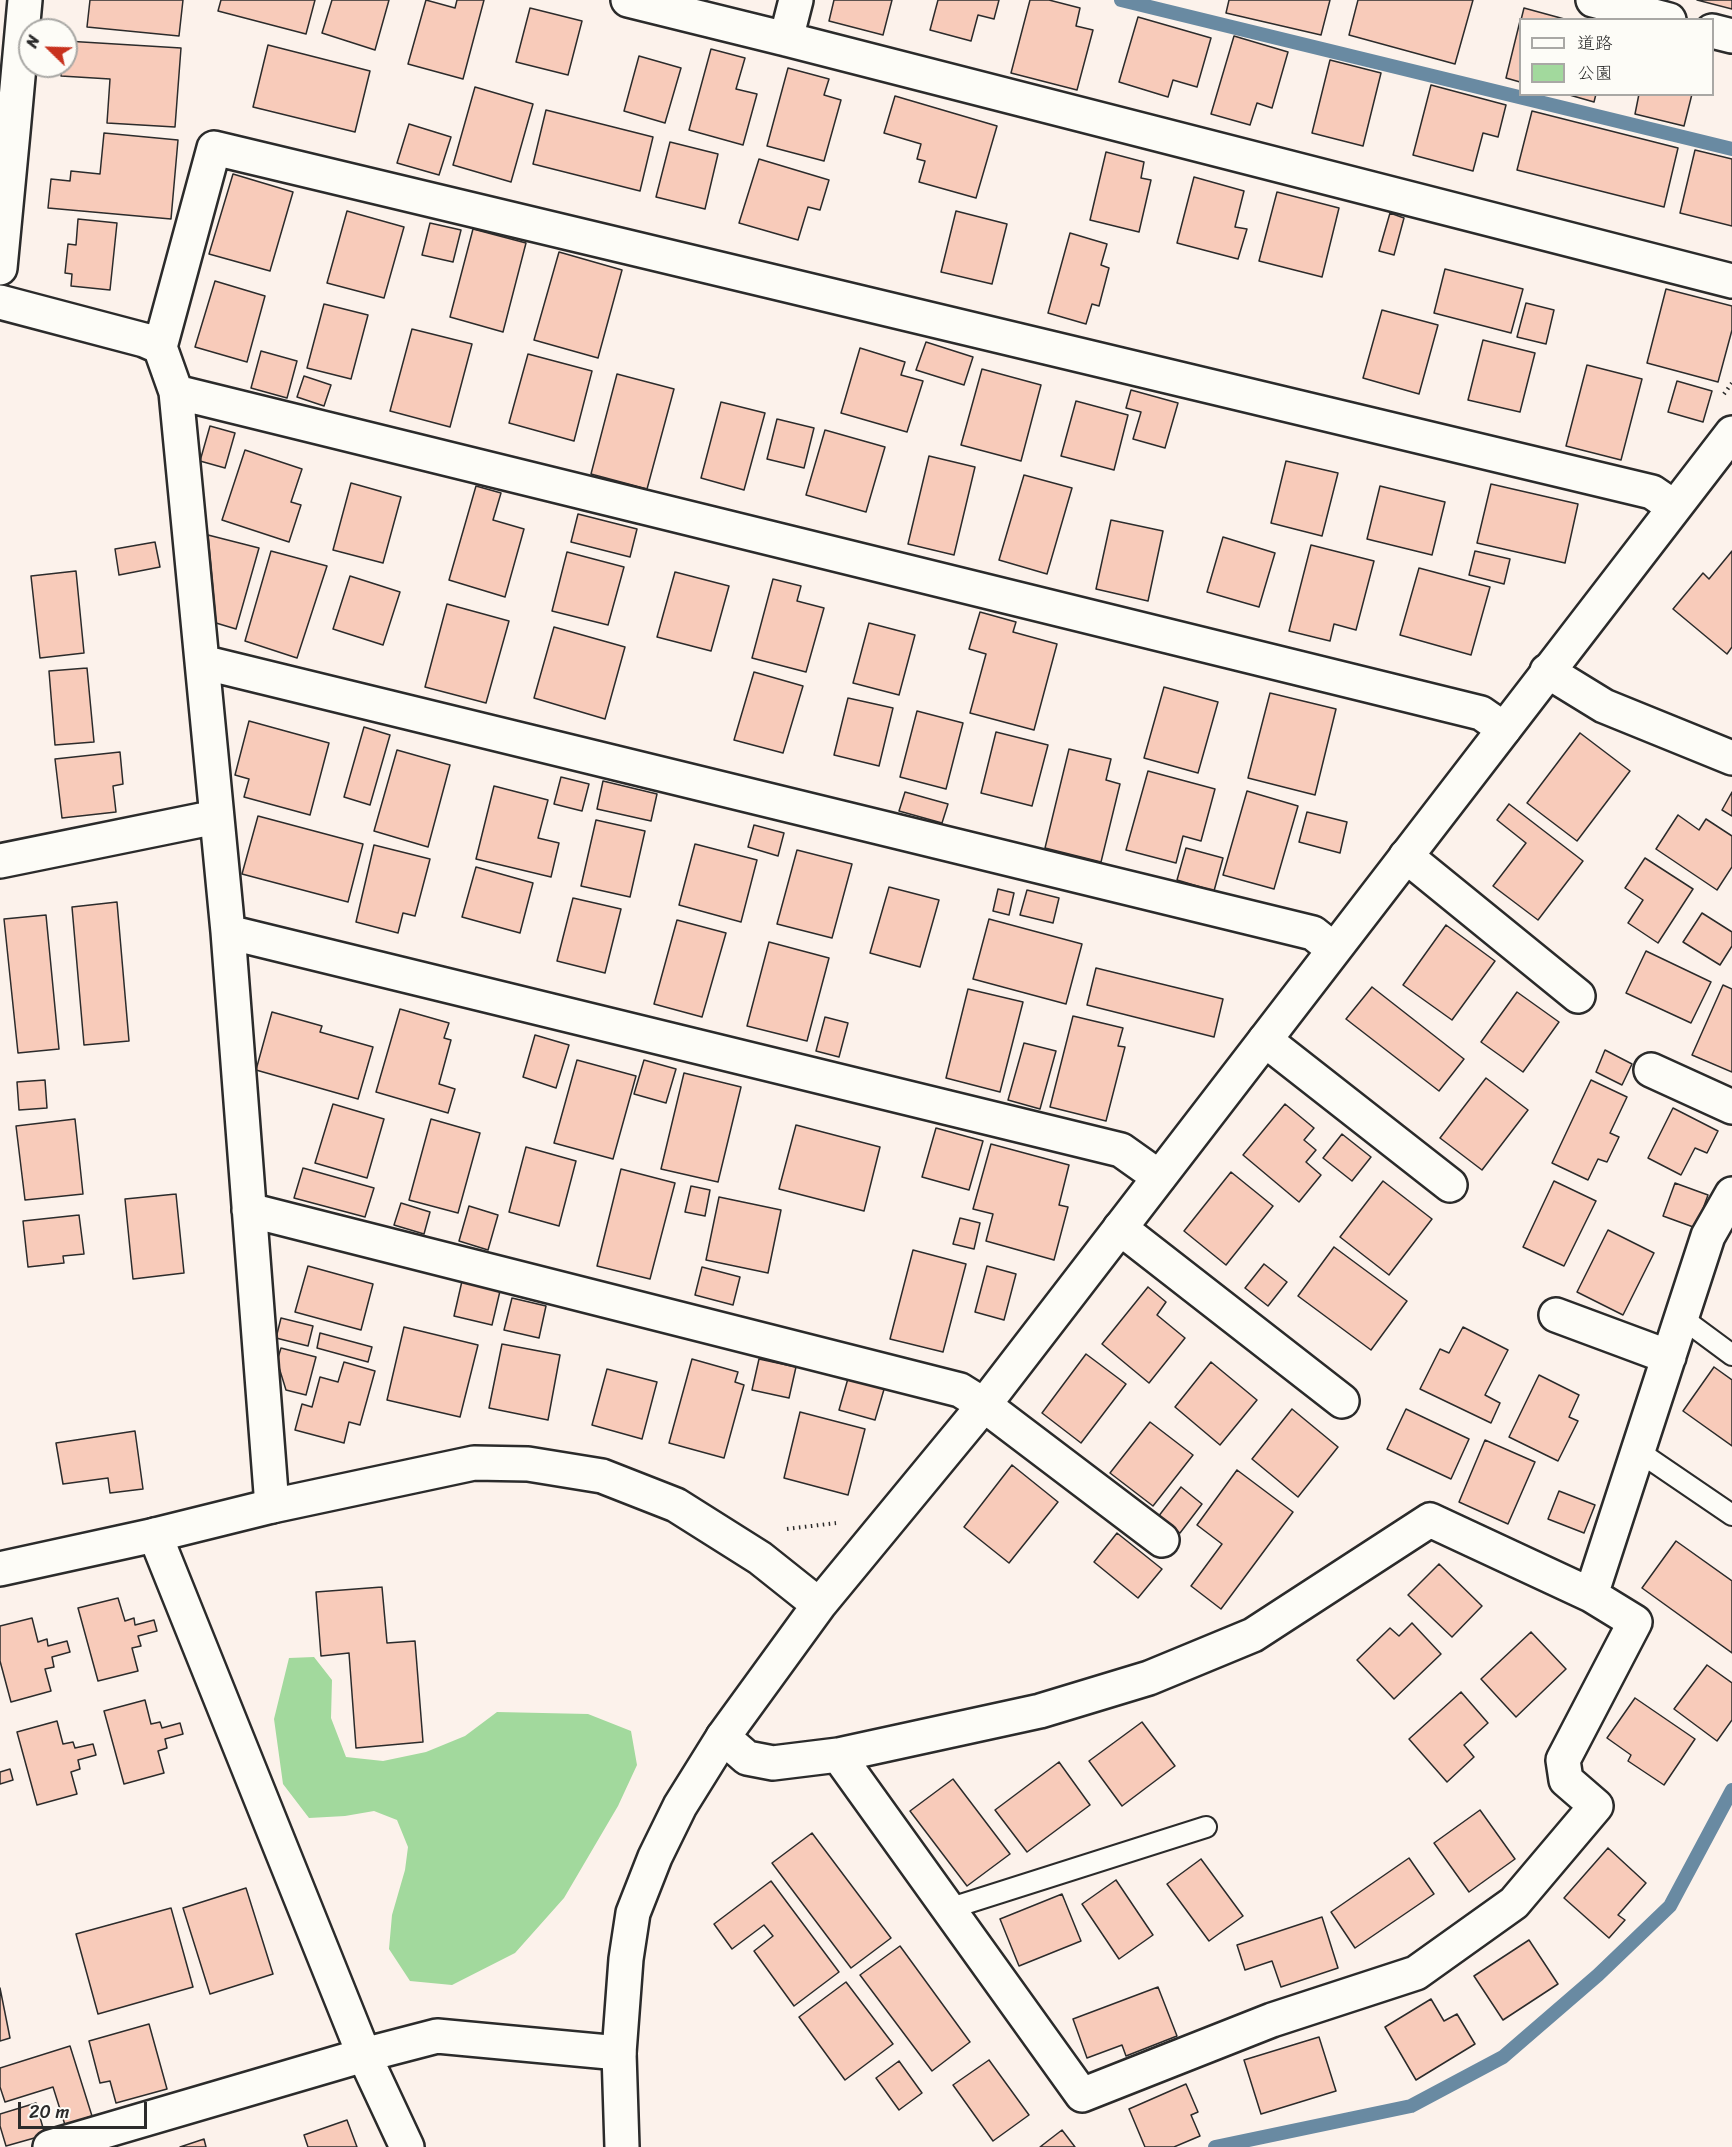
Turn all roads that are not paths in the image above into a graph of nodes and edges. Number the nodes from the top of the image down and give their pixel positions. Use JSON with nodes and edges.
{"nodes":[{"id":1,"x":25,"y":0,"type":"edge"},
{"id":2,"x":628,"y":0,"type":"edge"},
{"id":3,"x":796,"y":0,"type":"edge"},
{"id":4,"x":1593,"y":0,"type":"edge"},
{"id":5,"x":1661,"y":18,"type":"edge"},
{"id":6,"x":1714,"y":31,"type":"edge"},
{"id":7,"x":1732,"y":36,"type":"edge"},
{"id":8,"x":786,"y":39,"type":"junction"},
{"id":9,"x":6,"y":131,"type":"edge"},
{"id":10,"x":0,"y":268,"type":"edge"},
{"id":11,"x":1732,"y":281,"type":"edge"},
{"id":12,"x":0,"y":302,"type":"edge"},
{"id":13,"x":160,"y":347,"type":"junction"},
{"id":14,"x":176,"y":392,"type":"junction"},
{"id":15,"x":1732,"y":433,"type":"edge"},
{"id":16,"x":1674,"y":507,"type":"junction"},
{"id":17,"x":201,"y":662,"type":"junction"},
{"id":18,"x":1547,"y":671,"type":"junction"},
{"id":19,"x":1504,"y":729,"type":"junction"},
{"id":20,"x":1732,"y":758,"type":"edge"},
{"id":21,"x":216,"y":817,"type":"junction"},
{"id":22,"x":1406,"y":856,"type":"junction"},
{"id":23,"x":0,"y":861,"type":"edge"},
{"id":24,"x":228,"y":932,"type":"junction"},
{"id":25,"x":1334,"y":949,"type":"junction"},
{"id":26,"x":1578,"y":996,"type":"dead end"},
{"id":27,"x":1265,"y":1041,"type":"junction"},
{"id":28,"x":1651,"y":1070,"type":"dead end"},
{"id":29,"x":1732,"y":1107,"type":"edge"},
{"id":30,"x":1160,"y":1177,"type":"junction"},
{"id":31,"x":1450,"y":1185,"type":"dead end"},
{"id":32,"x":1732,"y":1194,"type":"edge"},
{"id":33,"x":249,"y":1210,"type":"junction"},
{"id":34,"x":1120,"y":1228,"type":"junction"},
{"id":35,"x":1556,"y":1315,"type":"dead end"},
{"id":36,"x":1682,"y":1318,"type":"junction"},
{"id":37,"x":1732,"y":1354,"type":"edge"},
{"id":38,"x":1669,"y":1358,"type":"junction"},
{"id":39,"x":1342,"y":1401,"type":"dead end"},
{"id":40,"x":984,"y":1405,"type":"junction"},
{"id":41,"x":1638,"y":1451,"type":"junction"},
{"id":42,"x":272,"y":1506,"type":"junction"},
{"id":43,"x":1732,"y":1515,"type":"edge"},
{"id":44,"x":155,"y":1535,"type":"junction"},
{"id":45,"x":1162,"y":1540,"type":"dead end"},
{"id":46,"x":0,"y":1569,"type":"edge"},
{"id":47,"x":1591,"y":1595,"type":"junction"},
{"id":48,"x":819,"y":1605,"type":"junction"},
{"id":49,"x":723,"y":1737,"type":"junction"},
{"id":50,"x":838,"y":1755,"type":"junction"},
{"id":51,"x":1206,"y":1827,"type":"dead end"},
{"id":52,"x":948,"y":1908,"type":"junction"},
{"id":53,"x":619,"y":2053,"type":"junction"},
{"id":54,"x":364,"y":2055,"type":"junction"},
{"id":55,"x":50,"y":2147,"type":"edge"},
{"id":56,"x":407,"y":2147,"type":"edge"},
{"id":57,"x":622,"y":2147,"type":"edge"}],
"edges":[{"from":1,"to":9,"type":"street"},
{"from":2,"to":8,"type":"street"},
{"from":3,"to":8,"type":"street"},
{"from":4,"to":5,"type":"street"},
{"from":6,"to":7,"type":"street"},
{"from":8,"to":11,"type":"street"},
{"from":9,"to":10,"type":"street"},
{"from":12,"to":13,"type":"street"},
{"from":13,"to":14,"type":"street"},
{"from":13,"to":16,"type":"street"},
{"from":14,"to":17,"type":"street"},
{"from":14,"to":19,"type":"street"},
{"from":15,"to":16,"type":"street"},
{"from":16,"to":18,"type":"street"},
{"from":17,"to":21,"type":"street"},
{"from":17,"to":25,"type":"street"},
{"from":18,"to":19,"type":"street"},
{"from":18,"to":20,"type":"street"},
{"from":19,"to":22,"type":"street"},
{"from":21,"to":23,"type":"street"},
{"from":21,"to":24,"type":"street"},
{"from":22,"to":25,"type":"street"},
{"from":22,"to":26,"type":"street"},
{"from":24,"to":30,"type":"street"},
{"from":24,"to":33,"type":"street"},
{"from":25,"to":27,"type":"street"},
{"from":27,"to":30,"type":"street"},
{"from":27,"to":31,"type":"street"},
{"from":28,"to":29,"type":"street"},
{"from":30,"to":34,"type":"street"},
{"from":32,"to":36,"type":"street"},
{"from":33,"to":40,"type":"street"},
{"from":33,"to":42,"type":"street"},
{"from":34,"to":39,"type":"street"},
{"from":34,"to":40,"type":"street"},
{"from":35,"to":38,"type":"street"},
{"from":36,"to":37,"type":"lane"},
{"from":36,"to":38,"type":"street"},
{"from":38,"to":41,"type":"street"},
{"from":40,"to":45,"type":"street"},
{"from":40,"to":48,"type":"street"},
{"from":41,"to":43,"type":"lane"},
{"from":41,"to":47,"type":"street"},
{"from":42,"to":44,"type":"street"},
{"from":42,"to":48,"type":"street"},
{"from":44,"to":46,"type":"street"},
{"from":44,"to":54,"type":"street"},
{"from":47,"to":50,"type":"street"},
{"from":47,"to":52,"type":"street"},
{"from":48,"to":49,"type":"street"},
{"from":49,"to":50,"type":"street"},
{"from":49,"to":53,"type":"street"},
{"from":50,"to":52,"type":"street"},
{"from":51,"to":52,"type":"lane"},
{"from":53,"to":54,"type":"street"},
{"from":53,"to":57,"type":"street"},
{"from":54,"to":55,"type":"street"},
{"from":54,"to":56,"type":"street"}]}
